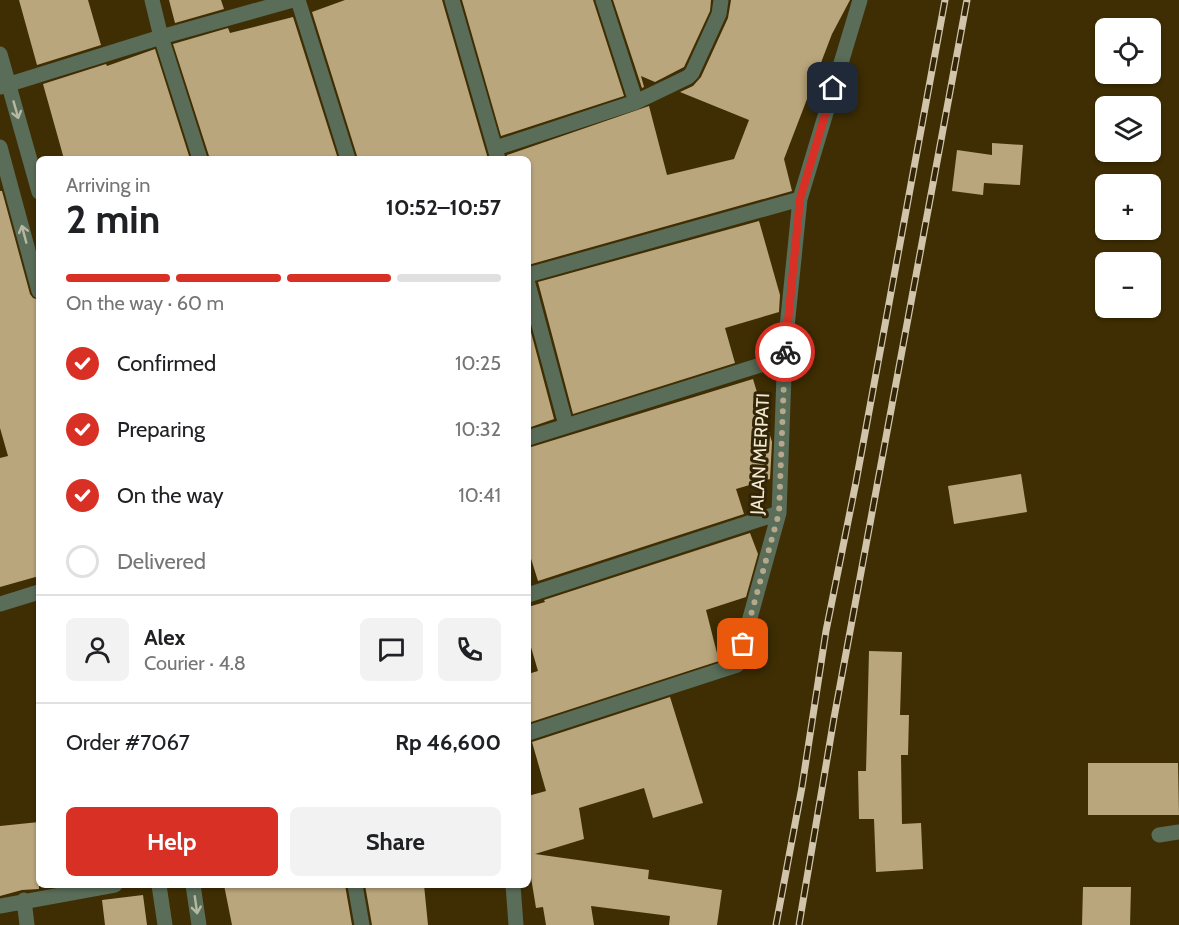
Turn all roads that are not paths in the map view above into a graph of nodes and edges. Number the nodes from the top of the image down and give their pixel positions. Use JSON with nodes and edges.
{"nodes":[{"id":1,"x":152,"y":0,"type":"edge"},
{"id":2,"x":293,"y":0,"type":"edge"},
{"id":3,"x":298,"y":0,"type":"edge"},
{"id":4,"x":452,"y":0,"type":"edge"},
{"id":5,"x":603,"y":0,"type":"edge"},
{"id":6,"x":721,"y":0,"type":"edge"},
{"id":7,"x":860,"y":0,"type":"edge"},
{"id":8,"x":161,"y":37,"type":"junction"},
{"id":9,"x":0,"y":54,"type":"edge"},
{"id":10,"x":4,"y":86,"type":"edge"},
{"id":11,"x":636,"y":102,"type":"junction"},
{"id":12,"x":0,"y":147,"type":"edge"},
{"id":13,"x":497,"y":154,"type":"edge"},
{"id":14,"x":199,"y":156,"type":"edge"},
{"id":15,"x":347,"y":156,"type":"edge"},
{"id":16,"x":36,"y":183,"type":"edge"},
{"id":17,"x":800,"y":199,"type":"junction"},
{"id":18,"x":531,"y":274,"type":"edge"},
{"id":19,"x":36,"y":280,"type":"edge"},
{"id":20,"x":531,"y":295,"type":"edge"},
{"id":21,"x":785,"y":347,"type":"junction"},
{"id":22,"x":566,"y":425,"type":"junction"},
{"id":23,"x":531,"y":437,"type":"edge"},
{"id":24,"x":779,"y":513,"type":"junction"},
{"id":25,"x":36,"y":593,"type":"edge"},
{"id":26,"x":531,"y":595,"type":"edge"},
{"id":27,"x":0,"y":604,"type":"edge"},
{"id":28,"x":531,"y":732,"type":"edge"},
{"id":29,"x":1179,"y":832,"type":"edge"},
{"id":30,"x":1159,"y":835,"type":"dead end"},
{"id":31,"x":97,"y":888,"type":"edge"},
{"id":32,"x":159,"y":888,"type":"edge"},
{"id":33,"x":193,"y":888,"type":"edge"},
{"id":34,"x":356,"y":888,"type":"edge"},
{"id":35,"x":513,"y":888,"type":"edge"},
{"id":36,"x":24,"y":900,"type":"junction"},
{"id":37,"x":0,"y":906,"type":"edge"},
{"id":38,"x":27,"y":925,"type":"edge"},
{"id":39,"x":165,"y":925,"type":"edge"},
{"id":40,"x":199,"y":925,"type":"edge"},
{"id":41,"x":362,"y":925,"type":"edge"},
{"id":42,"x":516,"y":925,"type":"edge"}],
"edges":[{"from":1,"to":8,"type":"street"},
{"from":2,"to":8,"type":"street"},
{"from":3,"to":15,"type":"street"},
{"from":4,"to":13,"type":"street"},
{"from":5,"to":11,"type":"street"},
{"from":6,"to":11,"type":"street"},
{"from":7,"to":17,"type":"street","name":"JALAN MERPATI"},
{"from":8,"to":10,"type":"street"},
{"from":8,"to":14,"type":"street"},
{"from":9,"to":10,"type":"street"},
{"from":10,"to":16,"type":"street","one_way":true},
{"from":11,"to":13,"type":"street"},
{"from":19,"to":12,"type":"street","one_way":true},
{"from":17,"to":18,"type":"street"},
{"from":17,"to":21,"type":"street","name":"JALAN MERPATI"},
{"from":20,"to":22,"type":"street"},
{"from":21,"to":22,"type":"street"},
{"from":21,"to":24,"type":"street","name":"JALAN MERPATI"},
{"from":22,"to":23,"type":"street"},
{"from":24,"to":26,"type":"street"},
{"from":24,"to":28,"type":"street","name":"JALAN MERPATI"},
{"from":25,"to":27,"type":"street"},
{"from":29,"to":30,"type":"street"},
{"from":31,"to":36,"type":"street"},
{"from":32,"to":39,"type":"street"},
{"from":33,"to":40,"type":"street","one_way":true},
{"from":34,"to":41,"type":"street"},
{"from":35,"to":42,"type":"street"},
{"from":36,"to":37,"type":"street"},
{"from":36,"to":38,"type":"street"}]}
